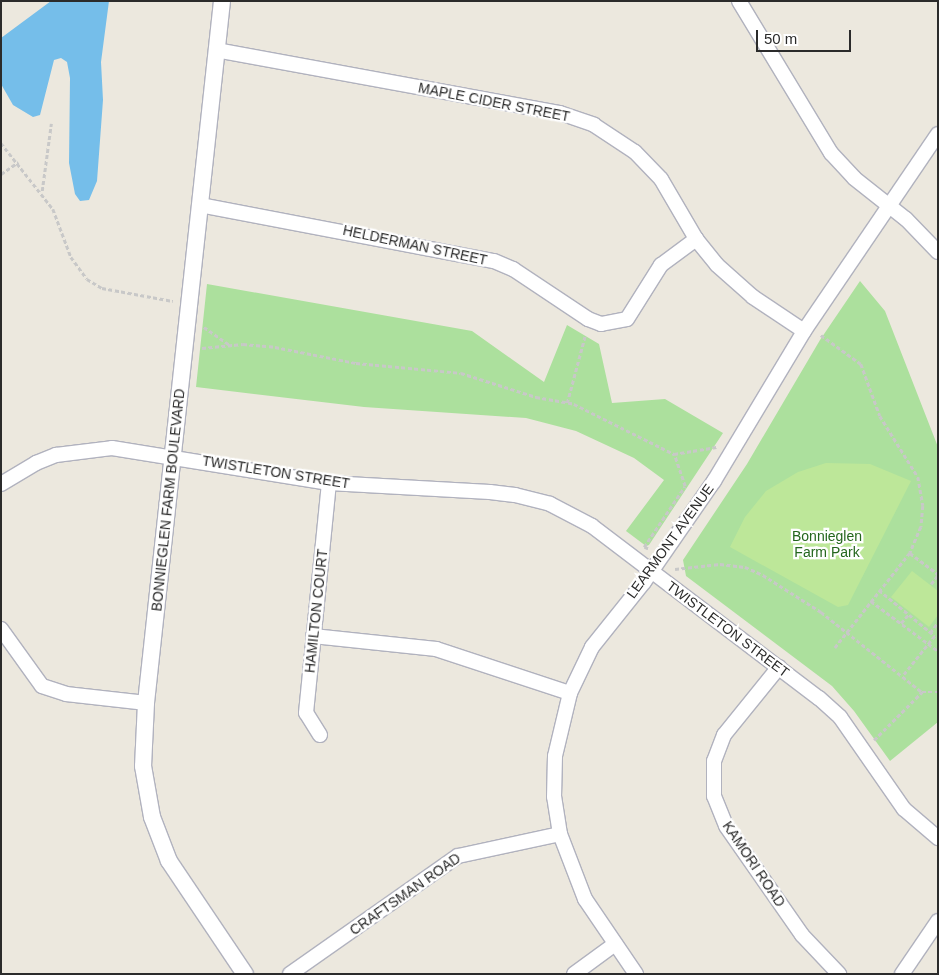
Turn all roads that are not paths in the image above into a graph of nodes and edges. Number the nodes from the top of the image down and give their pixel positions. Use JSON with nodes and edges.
{"nodes":[{"id":1,"x":222,"y":1,"type":"edge"},
{"id":2,"x":739,"y":1,"type":"edge"},
{"id":3,"x":216,"y":50,"type":"junction"},
{"id":4,"x":938,"y":134,"type":"edge"},
{"id":5,"x":890,"y":204,"type":"junction"},
{"id":6,"x":200,"y":205,"type":"junction"},
{"id":7,"x":696,"y":239,"type":"junction"},
{"id":8,"x":938,"y":252,"type":"edge"},
{"id":9,"x":804,"y":331,"type":"junction"},
{"id":10,"x":173,"y":456,"type":"junction"},
{"id":11,"x":329,"y":483,"type":"junction"},
{"id":12,"x":1,"y":484,"type":"edge"},
{"id":13,"x":652,"y":571,"type":"junction"},
{"id":14,"x":1,"y":630,"type":"edge"},
{"id":15,"x":312,"y":636,"type":"junction"},
{"id":16,"x":779,"y":667,"type":"junction"},
{"id":17,"x":570,"y":693,"type":"junction"},
{"id":18,"x":146,"y":703,"type":"junction"},
{"id":19,"x":320,"y":736,"type":"dead end"},
{"id":20,"x":560,"y":834,"type":"junction"},
{"id":21,"x":938,"y":838,"type":"edge"},
{"id":22,"x":938,"y":921,"type":"edge"},
{"id":23,"x":615,"y":944,"type":"junction"},
{"id":24,"x":246,"y":974,"type":"edge"},
{"id":25,"x":290,"y":974,"type":"edge"},
{"id":26,"x":574,"y":974,"type":"edge"},
{"id":27,"x":636,"y":974,"type":"edge"},
{"id":28,"x":839,"y":974,"type":"edge"},
{"id":29,"x":902,"y":974,"type":"edge"}],
"edges":[{"from":1,"to":3,"type":"street","name":"BONNIEGLEN FARM BOULEVARD"},
{"from":2,"to":5,"type":"street"},
{"from":3,"to":6,"type":"street","name":"BONNIEGLEN FARM BOULEVARD"},
{"from":3,"to":7,"type":"street","name":"MAPLE CIDER STREET"},
{"from":4,"to":5,"type":"street","name":"LEARMONT AVENUE"},
{"from":5,"to":8,"type":"street"},
{"from":5,"to":9,"type":"street","name":"LEARMONT AVENUE"},
{"from":6,"to":7,"type":"street","name":"HELDERMAN STREET"},
{"from":6,"to":10,"type":"street","name":"BONNIEGLEN FARM BOULEVARD"},
{"from":7,"to":9,"type":"street","name":"MAPLE CIDER STREET"},
{"from":9,"to":13,"type":"street","name":"LEARMONT AVENUE"},
{"from":10,"to":11,"type":"street","name":"TWISTLETON STREET"},
{"from":10,"to":12,"type":"street","name":"TWISTLETON STREET"},
{"from":10,"to":18,"type":"street","name":"BONNIEGLEN FARM BOULEVARD"},
{"from":11,"to":13,"type":"street","name":"TWISTLETON STREET"},
{"from":11,"to":15,"type":"street","name":"HAMILTON COURT"},
{"from":13,"to":16,"type":"street","name":"TWISTLETON STREET"},
{"from":13,"to":17,"type":"street","name":"LEARMONT AVENUE"},
{"from":14,"to":18,"type":"street"},
{"from":15,"to":17,"type":"street"},
{"from":15,"to":19,"type":"street","name":"HAMILTON COURT"},
{"from":16,"to":21,"type":"street","name":"TWISTLETON STREET"},
{"from":16,"to":28,"type":"street","name":"KAMORI ROAD"},
{"from":17,"to":20,"type":"street","name":"LEARMONT AVENUE"},
{"from":18,"to":24,"type":"street","name":"BONNIEGLEN FARM BOULEVARD"},
{"from":20,"to":23,"type":"street","name":"LEARMONT AVENUE"},
{"from":20,"to":25,"type":"street","name":"CRAFTSMAN ROAD"},
{"from":22,"to":29,"type":"street"},
{"from":23,"to":26,"type":"street"},
{"from":23,"to":27,"type":"street","name":"LEARMONT AVENUE"}]}
